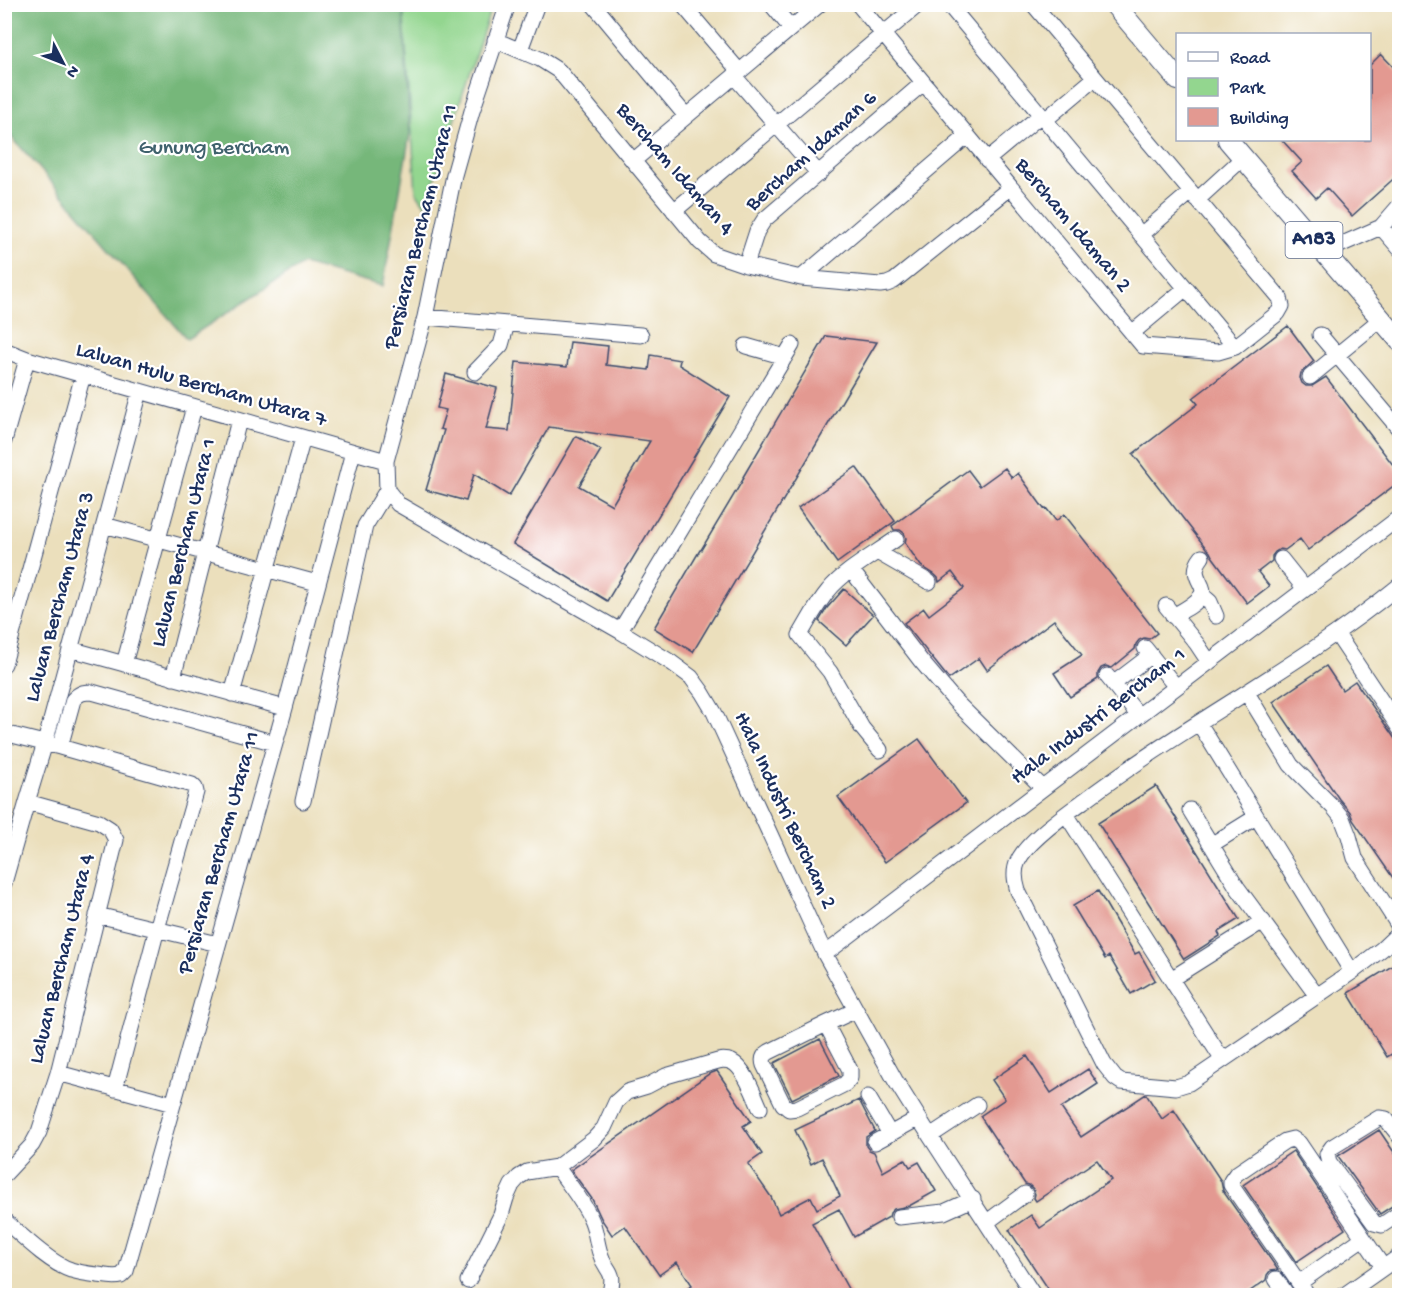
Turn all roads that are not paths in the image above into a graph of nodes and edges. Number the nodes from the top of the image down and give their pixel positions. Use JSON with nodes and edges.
{"nodes":[{"id":1,"x":508,"y":4,"type":"edge"},
{"id":2,"x":537,"y":4,"type":"edge"},
{"id":3,"x":593,"y":4,"type":"edge"},
{"id":4,"x":682,"y":4,"type":"edge"},
{"id":5,"x":771,"y":4,"type":"edge"},
{"id":6,"x":820,"y":4,"type":"edge"},
{"id":7,"x":858,"y":4,"type":"edge"},
{"id":8,"x":919,"y":4,"type":"edge"},
{"id":9,"x":948,"y":4,"type":"edge"},
{"id":10,"x":1034,"y":4,"type":"edge"},
{"id":11,"x":1114,"y":4,"type":"edge"},
{"id":12,"x":791,"y":28,"type":"junction"},
{"id":13,"x":883,"y":35,"type":"junction"},
{"id":14,"x":495,"y":40,"type":"junction"},
{"id":15,"x":520,"y":50,"type":"junction"},
{"id":16,"x":737,"y":74,"type":"junction"},
{"id":17,"x":1095,"y":78,"type":"junction"},
{"id":18,"x":1176,"y":78,"type":"edge"},
{"id":19,"x":923,"y":83,"type":"junction"},
{"id":20,"x":686,"y":116,"type":"junction"},
{"id":21,"x":1043,"y":118,"type":"junction"},
{"id":22,"x":776,"y":125,"type":"junction"},
{"id":23,"x":967,"y":136,"type":"junction"},
{"id":24,"x":1229,"y":141,"type":"edge"},
{"id":25,"x":1243,"y":158,"type":"junction"},
{"id":26,"x":987,"y":160,"type":"junction"},
{"id":27,"x":633,"y":161,"type":"junction"},
{"id":28,"x":819,"y":174,"type":"junction"},
{"id":29,"x":1010,"y":188,"type":"junction"},
{"id":30,"x":1194,"y":196,"type":"junction"},
{"id":31,"x":1400,"y":205,"type":"edge"},
{"id":32,"x":674,"y":211,"type":"junction"},
{"id":33,"x":1381,"y":227,"type":"junction"},
{"id":34,"x":1141,"y":235,"type":"junction"},
{"id":35,"x":1400,"y":249,"type":"edge"},
{"id":36,"x":1324,"y":252,"type":"junction"},
{"id":37,"x":746,"y":265,"type":"junction"},
{"id":38,"x":801,"y":278,"type":"junction"},
{"id":39,"x":1185,"y":288,"type":"junction"},
{"id":40,"x":425,"y":317,"type":"junction"},
{"id":41,"x":1381,"y":319,"type":"junction"},
{"id":42,"x":507,"y":324,"type":"junction"},
{"id":43,"x":1132,"y":333,"type":"junction"},
{"id":44,"x":641,"y":334,"type":"dead end"},
{"id":45,"x":1320,"y":335,"type":"dead end"},
{"id":46,"x":1400,"y":341,"type":"edge"},
{"id":47,"x":746,"y":346,"type":"dead end"},
{"id":48,"x":1235,"y":347,"type":"junction"},
{"id":49,"x":4,"y":350,"type":"edge"},
{"id":50,"x":1336,"y":355,"type":"junction"},
{"id":51,"x":27,"y":359,"type":"junction"},
{"id":52,"x":475,"y":372,"type":"dead end"},
{"id":53,"x":82,"y":375,"type":"junction"},
{"id":54,"x":1310,"y":377,"type":"dead end"},
{"id":55,"x":140,"y":392,"type":"junction"},
{"id":56,"x":194,"y":407,"type":"junction"},
{"id":57,"x":239,"y":420,"type":"junction"},
{"id":58,"x":1400,"y":430,"type":"edge"},
{"id":59,"x":303,"y":438,"type":"junction"},
{"id":60,"x":4,"y":441,"type":"edge"},
{"id":61,"x":353,"y":452,"type":"junction"},
{"id":62,"x":386,"y":461,"type":"junction"},
{"id":63,"x":387,"y":490,"type":"junction"},
{"id":64,"x":1400,"y":517,"type":"edge"},
{"id":65,"x":104,"y":525,"type":"junction"},
{"id":66,"x":896,"y":539,"type":"dead end"},
{"id":67,"x":158,"y":540,"type":"junction"},
{"id":68,"x":206,"y":552,"type":"junction"},
{"id":69,"x":877,"y":552,"type":"junction"},
{"id":70,"x":1202,"y":557,"type":"dead end"},
{"id":71,"x":1281,"y":559,"type":"dead end"},
{"id":72,"x":266,"y":568,"type":"junction"},
{"id":73,"x":852,"y":570,"type":"junction"},
{"id":74,"x":929,"y":582,"type":"dead end"},
{"id":75,"x":317,"y":583,"type":"junction"},
{"id":76,"x":1399,"y":586,"type":"edge"},
{"id":77,"x":1305,"y":589,"type":"junction"},
{"id":78,"x":1202,"y":595,"type":"junction"},
{"id":79,"x":1216,"y":616,"type":"dead end"},
{"id":80,"x":620,"y":631,"type":"junction"},
{"id":81,"x":1336,"y":633,"type":"junction"},
{"id":82,"x":70,"y":650,"type":"junction"},
{"id":83,"x":1209,"y":662,"type":"junction"},
{"id":84,"x":4,"y":664,"type":"edge"},
{"id":85,"x":124,"y":664,"type":"junction"},
{"id":86,"x":173,"y":678,"type":"junction"},
{"id":87,"x":1176,"y":687,"type":"junction"},
{"id":88,"x":1247,"y":693,"type":"junction"},
{"id":89,"x":232,"y":694,"type":"junction"},
{"id":90,"x":285,"y":708,"type":"junction"},
{"id":91,"x":1138,"y":715,"type":"junction"},
{"id":92,"x":1199,"y":723,"type":"junction"},
{"id":93,"x":1400,"y":729,"type":"edge"},
{"id":94,"x":4,"y":733,"type":"edge"},
{"id":95,"x":275,"y":742,"type":"junction"},
{"id":96,"x":52,"y":745,"type":"junction"},
{"id":97,"x":880,"y":750,"type":"dead end"},
{"id":98,"x":1043,"y":788,"type":"junction"},
{"id":99,"x":303,"y":801,"type":"dead end"},
{"id":100,"x":27,"y":802,"type":"junction"},
{"id":101,"x":1190,"y":810,"type":"dead end"},
{"id":102,"x":1066,"y":814,"type":"junction"},
{"id":103,"x":1256,"y":818,"type":"junction"},
{"id":104,"x":1211,"y":845,"type":"junction"},
{"id":105,"x":4,"y":883,"type":"edge"},
{"id":106,"x":97,"y":915,"type":"junction"},
{"id":107,"x":1263,"y":921,"type":"junction"},
{"id":108,"x":157,"y":930,"type":"junction"},
{"id":109,"x":1400,"y":930,"type":"edge"},
{"id":110,"x":218,"y":944,"type":"junction"},
{"id":111,"x":825,"y":954,"type":"junction"},
{"id":112,"x":1352,"y":972,"type":"junction"},
{"id":113,"x":1171,"y":979,"type":"junction"},
{"id":114,"x":1317,"y":996,"type":"junction"},
{"id":115,"x":856,"y":1010,"type":"junction"},
{"id":116,"x":826,"y":1024,"type":"junction"},
{"id":117,"x":1222,"y":1059,"type":"junction"},
{"id":118,"x":58,"y":1073,"type":"junction"},
{"id":119,"x":115,"y":1089,"type":"junction"},
{"id":120,"x":868,"y":1097,"type":"dead end"},
{"id":121,"x":173,"y":1104,"type":"junction"},
{"id":122,"x":977,"y":1105,"type":"dead end"},
{"id":123,"x":760,"y":1108,"type":"dead end"},
{"id":124,"x":919,"y":1118,"type":"junction"},
{"id":125,"x":890,"y":1134,"type":"junction"},
{"id":126,"x":930,"y":1136,"type":"junction"},
{"id":127,"x":1400,"y":1137,"type":"edge"},
{"id":128,"x":875,"y":1142,"type":"dead end"},
{"id":129,"x":557,"y":1167,"type":"junction"},
{"id":130,"x":4,"y":1174,"type":"edge"},
{"id":131,"x":1025,"y":1194,"type":"dead end"},
{"id":132,"x":973,"y":1199,"type":"junction"},
{"id":133,"x":1400,"y":1213,"type":"edge"},
{"id":134,"x":899,"y":1217,"type":"dead end"},
{"id":135,"x":4,"y":1220,"type":"edge"},
{"id":136,"x":987,"y":1222,"type":"junction"},
{"id":137,"x":1363,"y":1238,"type":"junction"},
{"id":138,"x":1400,"y":1256,"type":"edge"},
{"id":139,"x":1383,"y":1267,"type":"junction"},
{"id":140,"x":1276,"y":1279,"type":"dead end"},
{"id":141,"x":468,"y":1281,"type":"dead end"},
{"id":142,"x":1299,"y":1283,"type":"junction"},
{"id":143,"x":1347,"y":1294,"type":"edge"},
{"id":144,"x":609,"y":1296,"type":"edge"},
{"id":145,"x":1034,"y":1296,"type":"edge"},
{"id":146,"x":1288,"y":1296,"type":"edge"},
{"id":147,"x":1308,"y":1296,"type":"edge"}],
"edges":[{"from":1,"to":14,"type":"street","name":"Persiaran Bercham Utara 11"},
{"from":2,"to":15,"type":"street"},
{"from":3,"to":20,"type":"street"},
{"from":4,"to":16,"type":"street"},
{"from":5,"to":12,"type":"street"},
{"from":6,"to":12,"type":"street"},
{"from":7,"to":13,"type":"street","name":"Bercham Idaman 2"},
{"from":8,"to":13,"type":"street"},
{"from":9,"to":21,"type":"street"},
{"from":10,"to":17,"type":"street"},
{"from":11,"to":18,"type":"main road"},
{"from":12,"to":16,"type":"street"},
{"from":13,"to":19,"type":"street","name":"Bercham Idaman 2"},
{"from":13,"to":22,"type":"street"},
{"from":14,"to":15,"type":"street","name":"Bercham Idaman 4"},
{"from":14,"to":40,"type":"street","name":"Persiaran Bercham Utara 11"},
{"from":15,"to":27,"type":"street","name":"Bercham Idaman 4"},
{"from":16,"to":20,"type":"street"},
{"from":16,"to":22,"type":"street"},
{"from":17,"to":21,"type":"street"},
{"from":17,"to":30,"type":"street"},
{"from":19,"to":23,"type":"street","name":"Bercham Idaman 2"},
{"from":19,"to":28,"type":"street","name":"Bercham Idaman 6"},
{"from":20,"to":27,"type":"street"},
{"from":21,"to":26,"type":"street"},
{"from":21,"to":34,"type":"street"},
{"from":22,"to":28,"type":"street"},
{"from":22,"to":32,"type":"street"},
{"from":23,"to":26,"type":"street","name":"Bercham Idaman 2"},
{"from":23,"to":38,"type":"street"},
{"from":24,"to":25,"type":"main road","number":"A183"},
{"from":25,"to":30,"type":"street"},
{"from":25,"to":36,"type":"main road","number":"A183"},
{"from":26,"to":29,"type":"street","name":"Bercham Idaman 2"},
{"from":27,"to":32,"type":"street","name":"Bercham Idaman 4"},
{"from":28,"to":37,"type":"street","name":"Bercham Idaman 6"},
{"from":29,"to":38,"type":"street","name":"Bercham Idaman 4"},
{"from":29,"to":43,"type":"street","name":"Bercham Idaman 2"},
{"from":30,"to":34,"type":"street"},
{"from":30,"to":48,"type":"street"},
{"from":31,"to":33,"type":"street"},
{"from":32,"to":37,"type":"street","name":"Bercham Idaman 4"},
{"from":33,"to":35,"type":"street"},
{"from":33,"to":36,"type":"street"},
{"from":34,"to":39,"type":"street"},
{"from":36,"to":41,"type":"main road","number":"A183"},
{"from":37,"to":38,"type":"street","name":"Bercham Idaman 4"},
{"from":39,"to":43,"type":"street"},
{"from":39,"to":48,"type":"street"},
{"from":40,"to":42,"type":"street"},
{"from":40,"to":62,"type":"street","name":"Persiaran Bercham Utara 11"},
{"from":41,"to":46,"type":"main road","number":"A183"},
{"from":41,"to":50,"type":"street"},
{"from":42,"to":44,"type":"street"},
{"from":42,"to":52,"type":"street"},
{"from":43,"to":48,"type":"street","name":"Bercham Idaman 2"},
{"from":45,"to":50,"type":"street"},
{"from":47,"to":80,"type":"street"},
{"from":49,"to":51,"type":"street","name":"Laluan Hulu Bercham Utara 7"},
{"from":50,"to":54,"type":"street"},
{"from":50,"to":58,"type":"street"},
{"from":51,"to":53,"type":"street","name":"Laluan Hulu Bercham Utara 7"},
{"from":51,"to":60,"type":"street"},
{"from":53,"to":55,"type":"street","name":"Laluan Hulu Bercham Utara 7"},
{"from":53,"to":84,"type":"street"},
{"from":55,"to":56,"type":"street","name":"Laluan Hulu Bercham Utara 7"},
{"from":55,"to":65,"type":"street","name":"Laluan Bercham Utara 3"},
{"from":56,"to":57,"type":"street","name":"Laluan Hulu Bercham Utara 7"},
{"from":56,"to":67,"type":"street"},
{"from":57,"to":59,"type":"street","name":"Laluan Hulu Bercham Utara 7"},
{"from":57,"to":68,"type":"street","name":"Laluan Bercham Utara 1"},
{"from":59,"to":61,"type":"street","name":"Laluan Hulu Bercham Utara 7"},
{"from":59,"to":72,"type":"street"},
{"from":61,"to":62,"type":"street","name":"Laluan Hulu Bercham Utara 7"},
{"from":61,"to":75,"type":"street","name":"Persiaran Bercham Utara 11"},
{"from":62,"to":63,"type":"street"},
{"from":63,"to":80,"type":"street","name":"Hala Industri Bercham 2"},
{"from":63,"to":99,"type":"street"},
{"from":64,"to":77,"type":"street","name":"Hala Industri Bercham 1"},
{"from":65,"to":67,"type":"street"},
{"from":65,"to":82,"type":"street","name":"Laluan Bercham Utara 3"},
{"from":66,"to":69,"type":"street"},
{"from":67,"to":68,"type":"street"},
{"from":67,"to":85,"type":"street"},
{"from":68,"to":72,"type":"street"},
{"from":68,"to":86,"type":"street","name":"Laluan Bercham Utara 1"},
{"from":69,"to":73,"type":"street"},
{"from":69,"to":74,"type":"street"},
{"from":70,"to":78,"type":"street"},
{"from":71,"to":77,"type":"street"},
{"from":72,"to":75,"type":"street"},
{"from":72,"to":89,"type":"street"},
{"from":73,"to":97,"type":"street"},
{"from":73,"to":98,"type":"street"},
{"from":75,"to":90,"type":"street","name":"Persiaran Bercham Utara 11"},
{"from":76,"to":81,"type":"street"},
{"from":77,"to":83,"type":"street","name":"Hala Industri Bercham 1"},
{"from":78,"to":79,"type":"street"},
{"from":78,"to":83,"type":"street"},
{"from":80,"to":111,"type":"street","name":"Hala Industri Bercham 2"},
{"from":81,"to":88,"type":"street"},
{"from":81,"to":93,"type":"street"},
{"from":82,"to":85,"type":"street"},
{"from":82,"to":96,"type":"street","name":"Laluan Bercham Utara 3"},
{"from":83,"to":87,"type":"street","name":"Hala Industri Bercham 1"},
{"from":85,"to":86,"type":"street"},
{"from":86,"to":89,"type":"street"},
{"from":87,"to":91,"type":"street","name":"Hala Industri Bercham 1"},
{"from":87,"to":91,"type":"street"},
{"from":88,"to":92,"type":"street"},
{"from":88,"to":109,"type":"street"},
{"from":89,"to":90,"type":"street"},
{"from":90,"to":95,"type":"street","name":"Persiaran Bercham Utara 11"},
{"from":91,"to":98,"type":"street","name":"Hala Industri Bercham 1"},
{"from":92,"to":102,"type":"street"},
{"from":92,"to":103,"type":"street"},
{"from":94,"to":96,"type":"street"},
{"from":95,"to":96,"type":"street"},
{"from":95,"to":110,"type":"street","name":"Persiaran Bercham Utara 11"},
{"from":96,"to":100,"type":"street","name":"Laluan Bercham Utara 3"},
{"from":96,"to":108,"type":"street"},
{"from":98,"to":111,"type":"street","name":"Hala Industri Bercham 1"},
{"from":100,"to":105,"type":"street","name":"Laluan Bercham Utara 3"},
{"from":100,"to":106,"type":"street","name":"Laluan Bercham Utara 4"},
{"from":101,"to":104,"type":"street"},
{"from":102,"to":113,"type":"street"},
{"from":102,"to":117,"type":"street"},
{"from":103,"to":104,"type":"street"},
{"from":103,"to":112,"type":"street"},
{"from":104,"to":107,"type":"street"},
{"from":106,"to":108,"type":"street"},
{"from":106,"to":118,"type":"street","name":"Laluan Bercham Utara 4"},
{"from":107,"to":113,"type":"street"},
{"from":107,"to":114,"type":"street"},
{"from":108,"to":110,"type":"street"},
{"from":108,"to":119,"type":"street"},
{"from":109,"to":112,"type":"street"},
{"from":110,"to":121,"type":"street","name":"Persiaran Bercham Utara 11"},
{"from":111,"to":115,"type":"street","name":"Hala Industri Bercham 2"},
{"from":112,"to":114,"type":"street"},
{"from":113,"to":117,"type":"street"},
{"from":114,"to":117,"type":"street"},
{"from":115,"to":116,"type":"street"},
{"from":115,"to":124,"type":"street","name":"Hala Industri Bercham 2"},
{"from":116,"to":116,"type":"street"},
{"from":118,"to":119,"type":"street"},
{"from":118,"to":130,"type":"street","name":"Laluan Bercham Utara 4"},
{"from":119,"to":121,"type":"street"},
{"from":120,"to":125,"type":"street"},
{"from":121,"to":135,"type":"street","name":"Persiaran Bercham Utara 11"},
{"from":122,"to":126,"type":"street"},
{"from":123,"to":129,"type":"street"},
{"from":124,"to":125,"type":"street"},
{"from":124,"to":126,"type":"street","name":"Hala Industri Bercham 2"},
{"from":125,"to":128,"type":"street"},
{"from":126,"to":132,"type":"street","name":"Hala Industri Bercham 2"},
{"from":127,"to":133,"type":"street"},
{"from":129,"to":141,"type":"street"},
{"from":129,"to":144,"type":"street"},
{"from":131,"to":136,"type":"street"},
{"from":132,"to":134,"type":"street"},
{"from":132,"to":136,"type":"street","name":"Hala Industri Bercham 2"},
{"from":136,"to":145,"type":"street","name":"Hala Industri Bercham 2"},
{"from":137,"to":139,"type":"street"},
{"from":137,"to":142,"type":"street"},
{"from":137,"to":142,"type":"street"},
{"from":138,"to":139,"type":"street"},
{"from":139,"to":143,"type":"street"},
{"from":140,"to":146,"type":"street"},
{"from":142,"to":147,"type":"street"}]}
